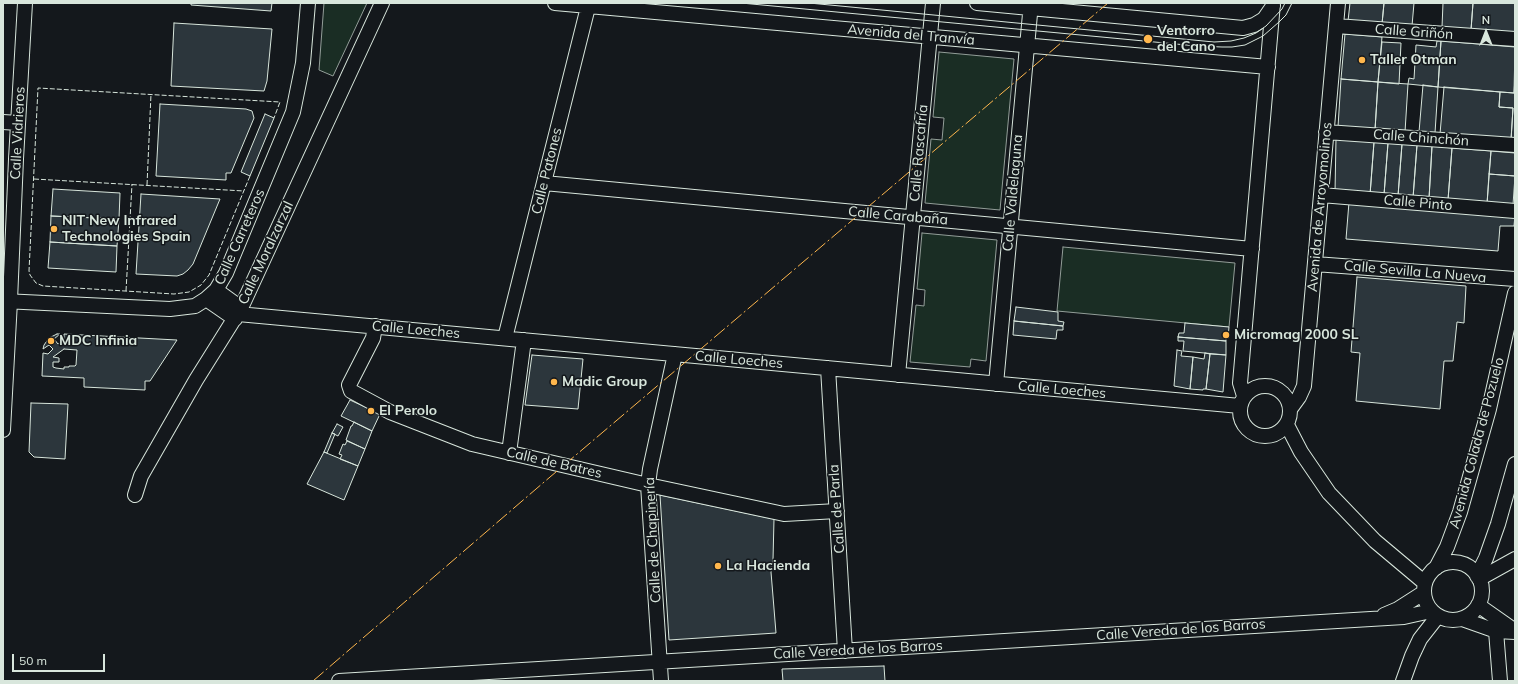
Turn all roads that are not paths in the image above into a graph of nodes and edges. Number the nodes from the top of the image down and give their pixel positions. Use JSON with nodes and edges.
{"nodes":[{"id":1,"x":25,"y":3,"type":"edge"},
{"id":2,"x":308,"y":3,"type":"edge"},
{"id":3,"x":382,"y":3,"type":"edge"},
{"id":4,"x":555,"y":3,"type":"edge"},
{"id":5,"x":933,"y":3,"type":"edge"},
{"id":6,"x":977,"y":3,"type":"edge"},
{"id":7,"x":1338,"y":3,"type":"edge"},
{"id":8,"x":1273,"y":4,"type":"edge"},
{"id":9,"x":589,"y":5,"type":"edge"},
{"id":10,"x":1030,"y":5,"type":"edge"},
{"id":11,"x":1336,"y":26,"type":"junction"},
{"id":12,"x":930,"y":37,"type":"junction"},
{"id":13,"x":1515,"y":39,"type":"edge"},
{"id":14,"x":1027,"y":46,"type":"junction"},
{"id":15,"x":1268,"y":67,"type":"junction"},
{"id":16,"x":3,"y":122,"type":"edge"},
{"id":17,"x":18,"y":123,"type":"junction"},
{"id":18,"x":1326,"y":132,"type":"junction"},
{"id":19,"x":1515,"y":145,"type":"edge"},
{"id":20,"x":544,"y":183,"type":"junction"},
{"id":21,"x":1321,"y":195,"type":"junction"},
{"id":22,"x":1515,"y":211,"type":"edge"},
{"id":23,"x":913,"y":217,"type":"junction"},
{"id":24,"x":1010,"y":226,"type":"junction"},
{"id":25,"x":1252,"y":249,"type":"junction"},
{"id":26,"x":1314,"y":264,"type":"junction"},
{"id":27,"x":1515,"y":279,"type":"edge"},
{"id":28,"x":1515,"y":293,"type":"edge"},
{"id":29,"x":211,"y":295,"type":"junction"},
{"id":30,"x":7,"y":301,"type":"edge"},
{"id":31,"x":238,"y":313,"type":"junction"},
{"id":32,"x":375,"y":326,"type":"junction"},
{"id":33,"x":505,"y":338,"type":"junction"},
{"id":34,"x":524,"y":340,"type":"junction"},
{"id":35,"x":675,"y":354,"type":"junction"},
{"id":36,"x":828,"y":368,"type":"junction"},
{"id":37,"x":898,"y":375,"type":"junction"},
{"id":38,"x":996,"y":384,"type":"junction"},
{"id":39,"x":1242,"y":401,"type":"junction"},
{"id":40,"x":1291,"y":408,"type":"junction"},
{"id":41,"x":1286,"y":425,"type":"junction"},
{"id":42,"x":3,"y":430,"type":"edge"},
{"id":43,"x":509,"y":453,"type":"junction"},
{"id":44,"x":1515,"y":464,"type":"edge"},
{"id":45,"x":648,"y":485,"type":"junction"},
{"id":46,"x":135,"y":495,"type":"dead end"},
{"id":47,"x":837,"y":511,"type":"junction"},
{"id":48,"x":1515,"y":559,"type":"edge"},
{"id":49,"x":1436,"y":568,"type":"junction"},
{"id":50,"x":1478,"y":577,"type":"junction"},
{"id":51,"x":1424,"y":588,"type":"junction"},
{"id":52,"x":1478,"y":605,"type":"junction"},
{"id":53,"x":1434,"y":614,"type":"junction"},
{"id":54,"x":1376,"y":618,"type":"junction"},
{"id":55,"x":1462,"y":619,"type":"junction"},
{"id":56,"x":1496,"y":630,"type":"junction"},
{"id":57,"x":1515,"y":631,"type":"edge"},
{"id":58,"x":845,"y":651,"type":"junction"},
{"id":59,"x":660,"y":662,"type":"junction"},
{"id":60,"x":339,"y":681,"type":"edge"},
{"id":61,"x":661,"y":681,"type":"edge"},
{"id":62,"x":1403,"y":681,"type":"edge"},
{"id":63,"x":1500,"y":681,"type":"edge"}],
"edges":[{"from":1,"to":17,"type":"street","name":"Calle Vidrieros"},
{"from":2,"to":29,"type":"street","name":"Calle Carreteros"},
{"from":3,"to":31,"type":"street","name":"Calle Moralzarzal"},
{"from":4,"to":9,"type":"street","name":"Avenida del Tranvía"},
{"from":5,"to":12,"type":"street","name":"Calle Rascafría"},
{"from":6,"to":10,"type":"street"},
{"from":7,"to":11,"type":"street","name":"Avenida de Arroyomolinos"},
{"from":8,"to":10,"type":"street"},
{"from":8,"to":15,"type":"street"},
{"from":9,"to":12,"type":"street","name":"Avenida del Tranvía"},
{"from":9,"to":20,"type":"street","name":"Calle Patones"},
{"from":10,"to":14,"type":"street","name":"Calle Valdelaguna"},
{"from":11,"to":13,"type":"street","name":"Calle Griñón"},
{"from":11,"to":18,"type":"street","name":"Avenida de Arroyomolinos"},
{"from":12,"to":14,"type":"street","name":"Avenida del Tranvía"},
{"from":12,"to":23,"type":"street","name":"Calle Rascafría"},
{"from":14,"to":15,"type":"street","name":"Avenida del Tranvía"},
{"from":14,"to":24,"type":"street","name":"Calle Valdelaguna"},
{"from":15,"to":25,"type":"street"},
{"from":16,"to":17,"type":"street"},
{"from":17,"to":30,"type":"street","name":"Calle Vidrieros"},
{"from":18,"to":19,"type":"street","name":"Calle Chinchón"},
{"from":18,"to":21,"type":"street","name":"Avenida de Arroyomolinos"},
{"from":20,"to":23,"type":"street","name":"Calle Carabaña"},
{"from":20,"to":33,"type":"street","name":"Calle Patones"},
{"from":21,"to":22,"type":"street","name":"Calle Pinto"},
{"from":21,"to":26,"type":"street","name":"Avenida de Arroyomolinos"},
{"from":23,"to":24,"type":"street","name":"Calle Carabaña"},
{"from":23,"to":37,"type":"street","name":"Calle Rascafría"},
{"from":24,"to":25,"type":"street","name":"Calle Carabaña"},
{"from":24,"to":38,"type":"street","name":"Calle Valdelaguna"},
{"from":25,"to":39,"type":"street"},
{"from":26,"to":27,"type":"street","name":"Calle Sevilla La Nueva"},
{"from":26,"to":40,"type":"street","name":"Avenida de Arroyomolinos"},
{"from":28,"to":49,"type":"street","name":"Avenida Colada de Pozuelo"},
{"from":29,"to":30,"type":"street","name":"Calle Carreteros"},
{"from":29,"to":31,"type":"street"},
{"from":30,"to":42,"type":"street","name":"Calle Vidrieros"},
{"from":31,"to":32,"type":"street","name":"Calle Loeches"},
{"from":31,"to":46,"type":"street","name":"Calle Moralzarzal"},
{"from":32,"to":33,"type":"street","name":"Calle Loeches"},
{"from":32,"to":43,"type":"street","name":"Calle de Batres"},
{"from":33,"to":34,"type":"street","name":"Calle Loeches"},
{"from":34,"to":35,"type":"street","name":"Calle Loeches"},
{"from":34,"to":43,"type":"street"},
{"from":35,"to":36,"type":"street","name":"Calle Loeches"},
{"from":35,"to":45,"type":"street","name":"Calle de Chapinería"},
{"from":36,"to":37,"type":"street","name":"Calle Loeches"},
{"from":36,"to":47,"type":"street","name":"Calle de Parla"},
{"from":37,"to":38,"type":"street","name":"Calle Loeches"},
{"from":38,"to":39,"type":"street","name":"Calle Loeches"},
{"from":39,"to":40,"type":"street"},
{"from":39,"to":41,"type":"street"},
{"from":40,"to":41,"type":"street"},
{"from":41,"to":51,"type":"street"},
{"from":43,"to":45,"type":"street","name":"Calle de Batres"},
{"from":44,"to":50,"type":"street"},
{"from":45,"to":47,"type":"street","name":"Calle de Batres"},
{"from":45,"to":59,"type":"street","name":"Calle de Chapinería"},
{"from":47,"to":58,"type":"street","name":"Calle de Parla"},
{"from":48,"to":50,"type":"street"},
{"from":49,"to":50,"type":"street"},
{"from":49,"to":51,"type":"street"},
{"from":50,"to":52,"type":"street"},
{"from":51,"to":53,"type":"street"},
{"from":51,"to":54,"type":"street","name":"Calle Vereda de los Barros"},
{"from":52,"to":55,"type":"street"},
{"from":52,"to":57,"type":"street"},
{"from":53,"to":54,"type":"street","name":"Calle Vereda de los Barros"},
{"from":53,"to":55,"type":"street"},
{"from":53,"to":62,"type":"street"},
{"from":54,"to":58,"type":"street","name":"Calle Vereda de los Barros"},
{"from":55,"to":56,"type":"street"},
{"from":56,"to":57,"type":"street"},
{"from":56,"to":63,"type":"street"},
{"from":58,"to":59,"type":"street","name":"Calle Vereda de los Barros"},
{"from":59,"to":60,"type":"street","name":"Calle Vereda de los Barros"},
{"from":59,"to":61,"type":"street","name":"Calle de Chapinería"}]}
